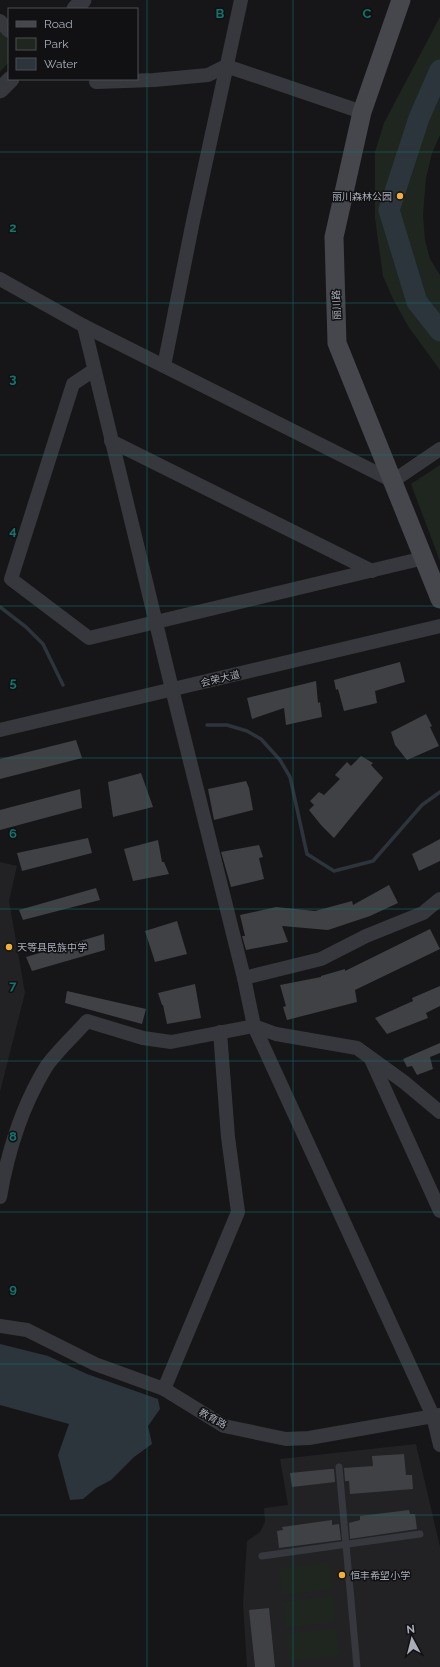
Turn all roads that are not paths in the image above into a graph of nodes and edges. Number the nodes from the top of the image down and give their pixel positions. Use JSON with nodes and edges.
{"nodes":[{"id":1,"x":83,"y":0,"type":"edge"},
{"id":2,"x":241,"y":0,"type":"edge"},
{"id":3,"x":401,"y":0,"type":"edge"},
{"id":4,"x":76,"y":8,"type":"edge"},
{"id":5,"x":0,"y":20,"type":"edge"},
{"id":6,"x":8,"y":30,"type":"edge"},
{"id":7,"x":226,"y":66,"type":"junction"},
{"id":8,"x":10,"y":80,"type":"edge"},
{"id":9,"x":96,"y":82,"type":"dead end"},
{"id":10,"x":0,"y":90,"type":"edge"},
{"id":11,"x":362,"y":112,"type":"junction"},
{"id":12,"x":0,"y":279,"type":"edge"},
{"id":13,"x":84,"y":326,"type":"junction"},
{"id":14,"x":164,"y":366,"type":"junction"},
{"id":15,"x":94,"y":370,"type":"junction"},
{"id":16,"x":111,"y":441,"type":"junction"},
{"id":17,"x":440,"y":449,"type":"edge"},
{"id":18,"x":393,"y":481,"type":"junction"},
{"id":19,"x":424,"y":558,"type":"junction"},
{"id":20,"x":372,"y":571,"type":"junction"},
{"id":21,"x":440,"y":599,"type":"edge"},
{"id":22,"x":155,"y":622,"type":"junction"},
{"id":23,"x":440,"y":626,"type":"edge"},
{"id":24,"x":172,"y":689,"type":"junction"},
{"id":25,"x":0,"y":730,"type":"edge"},
{"id":26,"x":440,"y":899,"type":"edge"},
{"id":27,"x":244,"y":978,"type":"junction"},
{"id":28,"x":254,"y":1026,"type":"junction"},
{"id":29,"x":220,"y":1032,"type":"junction"},
{"id":30,"x":371,"y":1058,"type":"junction"},
{"id":31,"x":440,"y":1112,"type":"edge"},
{"id":32,"x":0,"y":1197,"type":"edge"},
{"id":33,"x":440,"y":1210,"type":"edge"},
{"id":34,"x":0,"y":1326,"type":"edge"},
{"id":35,"x":164,"y":1389,"type":"junction"},
{"id":36,"x":436,"y":1415,"type":"edge"},
{"id":37,"x":440,"y":1445,"type":"edge"},
{"id":38,"x":339,"y":1467,"type":"dead end"},
{"id":39,"x":420,"y":1534,"type":"dead end"},
{"id":40,"x":346,"y":1544,"type":"junction"},
{"id":41,"x":262,"y":1556,"type":"dead end"},
{"id":42,"x":357,"y":1667,"type":"edge"}],
"edges":[{"from":1,"to":4,"type":"street"},
{"from":2,"to":7,"type":"street"},
{"from":3,"to":11,"type":"main road","name":"丽川路"},
{"from":5,"to":6,"type":"street"},
{"from":7,"to":9,"type":"street"},
{"from":7,"to":11,"type":"street"},
{"from":7,"to":14,"type":"street"},
{"from":8,"to":10,"type":"street"},
{"from":11,"to":18,"type":"main road","name":"丽川路"},
{"from":12,"to":13,"type":"street"},
{"from":13,"to":14,"type":"street"},
{"from":13,"to":15,"type":"street"},
{"from":14,"to":18,"type":"street"},
{"from":15,"to":16,"type":"street"},
{"from":15,"to":22,"type":"street"},
{"from":16,"to":20,"type":"street"},
{"from":16,"to":22,"type":"street"},
{"from":17,"to":18,"type":"street"},
{"from":18,"to":19,"type":"main road","name":"丽川路"},
{"from":19,"to":20,"type":"street"},
{"from":19,"to":21,"type":"main road","name":"丽川路"},
{"from":20,"to":22,"type":"street"},
{"from":22,"to":24,"type":"street"},
{"from":23,"to":24,"type":"street","name":"会荣大道"},
{"from":24,"to":25,"type":"street","name":"会荣大道"},
{"from":24,"to":27,"type":"street"},
{"from":26,"to":27,"type":"street"},
{"from":27,"to":28,"type":"street"},
{"from":28,"to":29,"type":"street"},
{"from":28,"to":30,"type":"street"},
{"from":28,"to":36,"type":"street"},
{"from":29,"to":32,"type":"street"},
{"from":29,"to":35,"type":"street"},
{"from":30,"to":31,"type":"street"},
{"from":30,"to":33,"type":"street"},
{"from":34,"to":35,"type":"street","name":"教育路"},
{"from":35,"to":36,"type":"street","name":"教育路"},
{"from":36,"to":37,"type":"street"},
{"from":38,"to":40,"type":"lane"},
{"from":39,"to":40,"type":"lane"},
{"from":40,"to":41,"type":"lane"},
{"from":40,"to":42,"type":"lane"}]}
